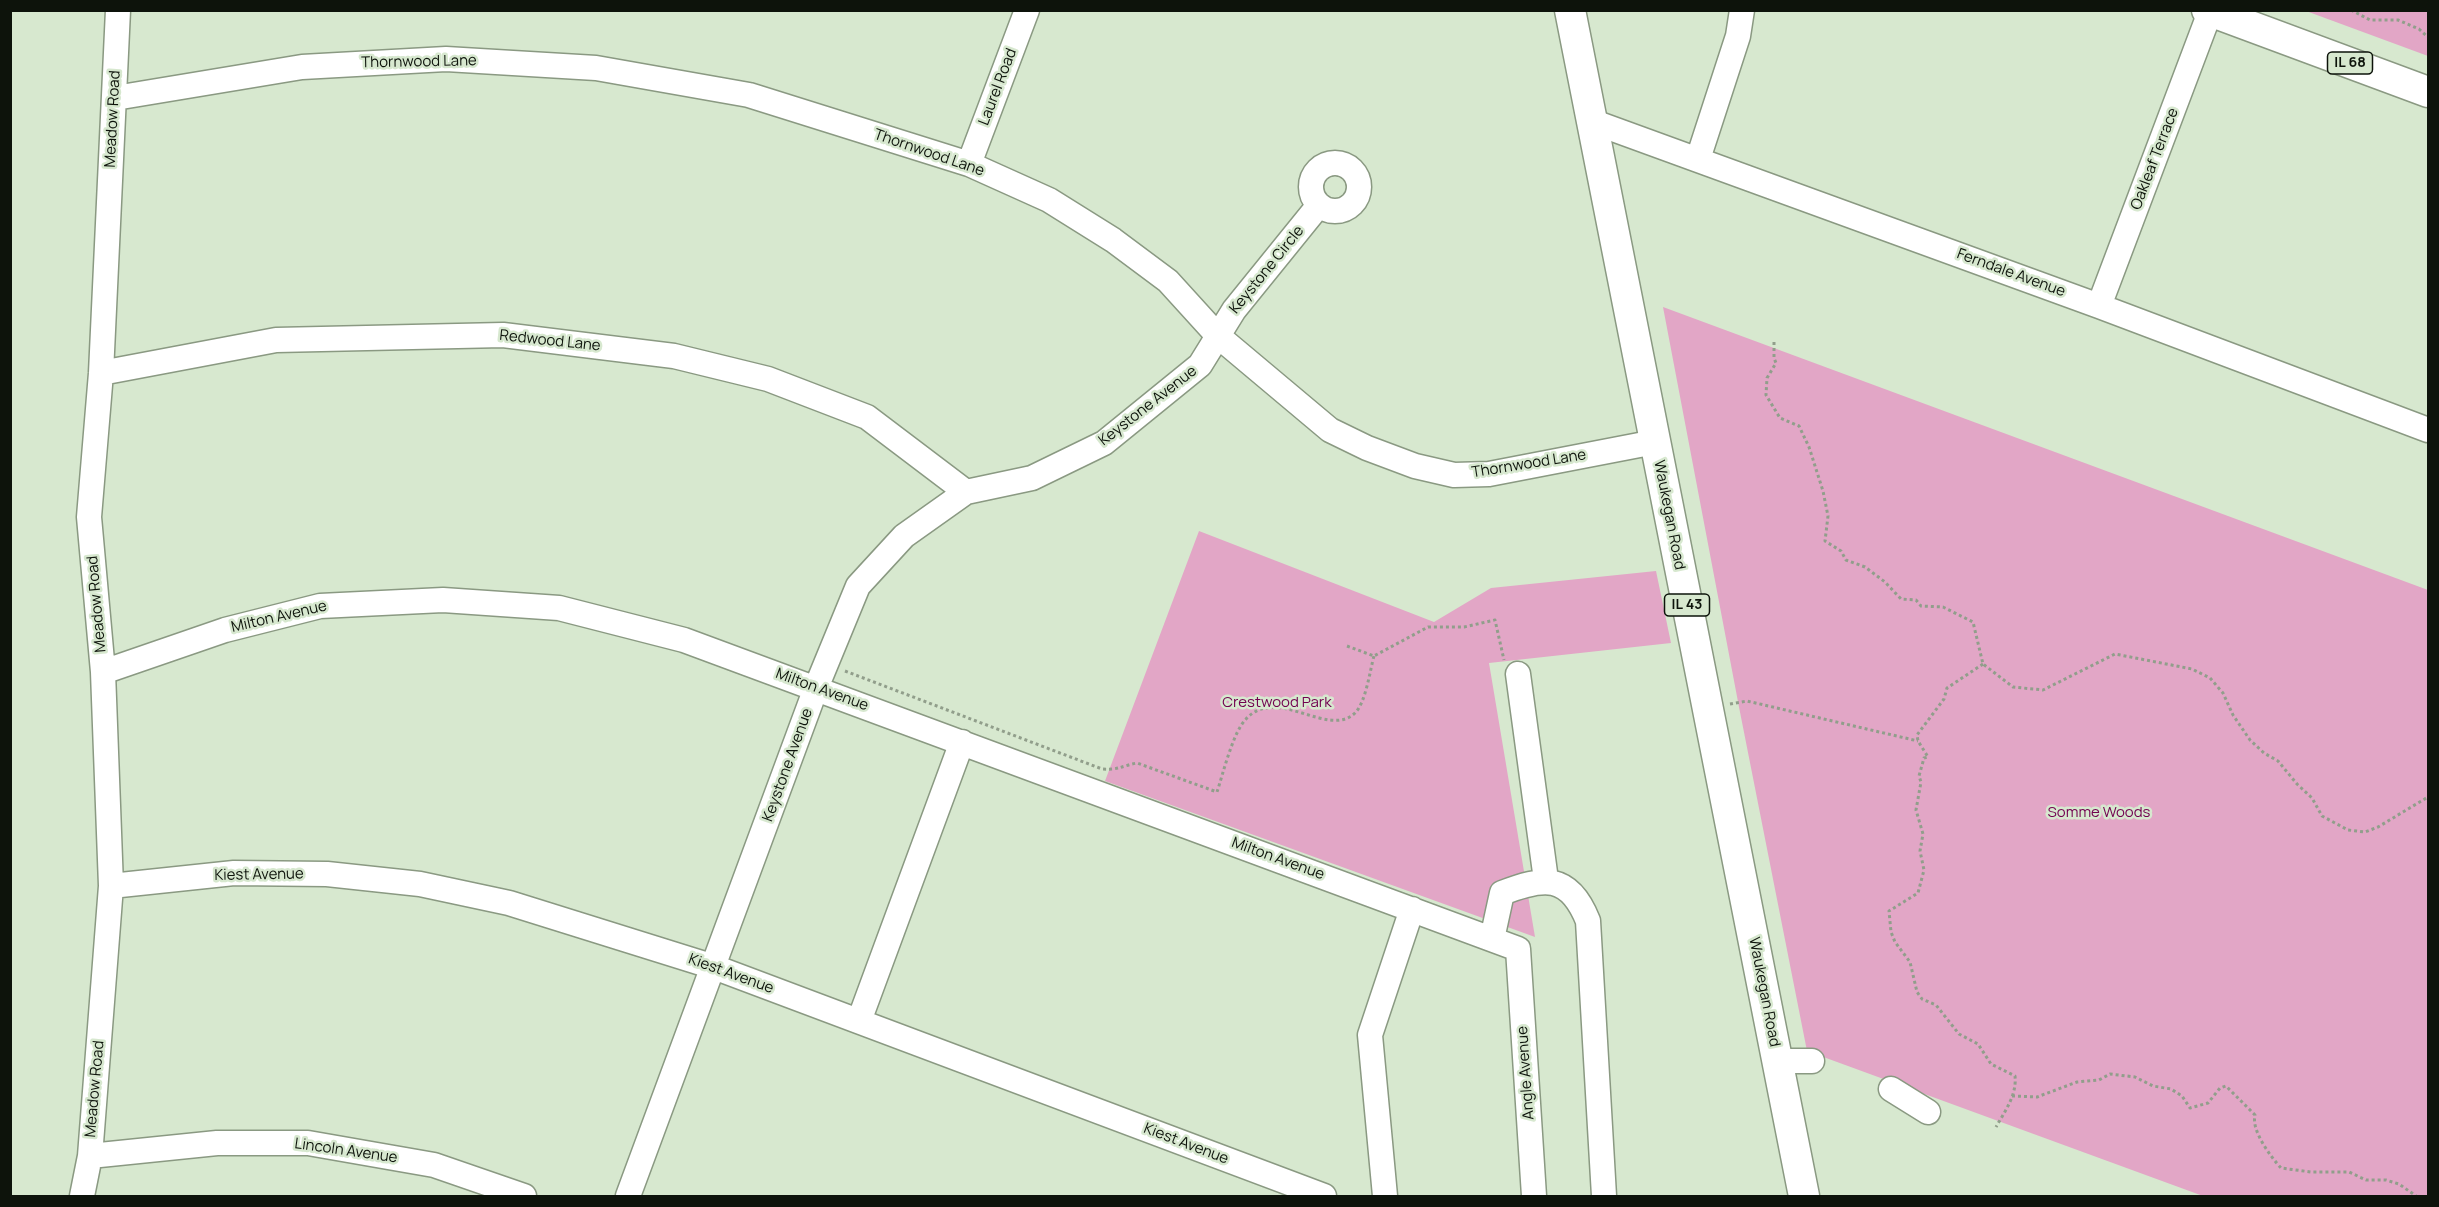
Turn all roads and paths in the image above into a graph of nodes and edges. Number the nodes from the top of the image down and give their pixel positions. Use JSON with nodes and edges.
{"nodes":[{"id":1,"x":117,"y":10,"type":"edge"},
{"id":2,"x":1027,"y":10,"type":"edge"},
{"id":3,"x":1570,"y":10,"type":"edge"},
{"id":4,"x":1742,"y":10,"type":"edge"},
{"id":5,"x":2351,"y":10,"type":"edge"},
{"id":6,"x":2208,"y":11,"type":"edge"},
{"id":7,"x":2428,"y":37,"type":"edge"},
{"id":8,"x":2428,"y":92,"type":"edge"},
{"id":9,"x":115,"y":98,"type":"junction"},
{"id":10,"x":1592,"y":121,"type":"junction"},
{"id":11,"x":1698,"y":159,"type":"junction"},
{"id":12,"x":969,"y":164,"type":"junction"},
{"id":13,"x":1319,"y":205,"type":"dead end"},
{"id":14,"x":2099,"y":306,"type":"junction"},
{"id":15,"x":1218,"y":336,"type":"junction"},
{"id":16,"x":1774,"y":342,"type":"dead end"},
{"id":17,"x":101,"y":373,"type":"junction"},
{"id":18,"x":2428,"y":429,"type":"edge"},
{"id":19,"x":1655,"y":442,"type":"junction"},
{"id":20,"x":966,"y":492,"type":"junction"},
{"id":21,"x":1347,"y":646,"type":"dead end"},
{"id":22,"x":1374,"y":656,"type":"junction"},
{"id":23,"x":826,"y":664,"type":"junction"},
{"id":24,"x":1983,"y":664,"type":"junction"},
{"id":25,"x":103,"y":672,"type":"junction"},
{"id":26,"x":1518,"y":674,"type":"joint"},
{"id":27,"x":816,"y":688,"type":"junction"},
{"id":28,"x":1707,"y":708,"type":"junction"},
{"id":29,"x":1918,"y":741,"type":"junction"},
{"id":30,"x":962,"y":742,"type":"junction"},
{"id":31,"x":2428,"y":797,"type":"edge"},
{"id":32,"x":1546,"y":880,"type":"junction"},
{"id":33,"x":111,"y":886,"type":"junction"},
{"id":34,"x":1412,"y":909,"type":"junction"},
{"id":35,"x":1492,"y":939,"type":"junction"},
{"id":36,"x":1518,"y":949,"type":"joint"},
{"id":37,"x":714,"y":967,"type":"junction"},
{"id":38,"x":859,"y":1022,"type":"junction"},
{"id":39,"x":1777,"y":1061,"type":"junction"},
{"id":40,"x":1812,"y":1061,"type":"dead end"},
{"id":41,"x":1891,"y":1089,"type":"dead end"},
{"id":42,"x":2012,"y":1096,"type":"junction"},
{"id":43,"x":1928,"y":1112,"type":"dead end"},
{"id":44,"x":1996,"y":1127,"type":"dead end"},
{"id":45,"x":90,"y":1156,"type":"junction"},
{"id":46,"x":82,"y":1197,"type":"edge"},
{"id":47,"x":524,"y":1197,"type":"edge"},
{"id":48,"x":628,"y":1197,"type":"edge"},
{"id":49,"x":1324,"y":1197,"type":"edge"},
{"id":50,"x":1385,"y":1197,"type":"edge"},
{"id":51,"x":1534,"y":1197,"type":"edge"},
{"id":52,"x":1604,"y":1197,"type":"edge"},
{"id":53,"x":1804,"y":1197,"type":"edge"},
{"id":54,"x":2416,"y":1197,"type":"edge"}],
"edges":[{"from":1,"to":9,"type":"street","name":"Meadow Road"},
{"from":2,"to":12,"type":"street","name":"Laurel Road"},
{"from":3,"to":10,"type":"main road","name":"Waukegan Road","number":"IL 43"},
{"from":4,"to":11,"type":"street"},
{"from":5,"to":7,"type":"path"},
{"from":6,"to":8,"type":"main road","number":"IL 68"},
{"from":6,"to":14,"type":"street","name":"Oakleaf Terrace"},
{"from":9,"to":12,"type":"street","name":"Thornwood Lane"},
{"from":9,"to":17,"type":"street","name":"Meadow Road"},
{"from":10,"to":11,"type":"street","name":"Ferndale Avenue"},
{"from":10,"to":19,"type":"main road","name":"Waukegan Road","number":"IL 43"},
{"from":11,"to":14,"type":"street","name":"Ferndale Avenue"},
{"from":12,"to":15,"type":"street","name":"Thornwood Lane"},
{"from":13,"to":15,"type":"street","name":"Keystone Circle"},
{"from":14,"to":18,"type":"street","name":"Ferndale Avenue"},
{"from":15,"to":19,"type":"street","name":"Thornwood Lane"},
{"from":15,"to":20,"type":"street","name":"Keystone Avenue"},
{"from":16,"to":24,"type":"path"},
{"from":17,"to":20,"type":"street","name":"Redwood Lane"},
{"from":17,"to":25,"type":"street","name":"Meadow Road"},
{"from":19,"to":28,"type":"main road","name":"Waukegan Road","number":"IL 43"},
{"from":20,"to":23,"type":"street","name":"Keystone Avenue"},
{"from":21,"to":22,"type":"path"},
{"from":22,"to":23,"type":"path"},
{"from":22,"to":26,"type":"path"},
{"from":23,"to":27,"type":"street","name":"Keystone Avenue"},
{"from":24,"to":29,"type":"path"},
{"from":24,"to":31,"type":"path"},
{"from":25,"to":27,"type":"street","name":"Milton Avenue"},
{"from":25,"to":33,"type":"street","name":"Meadow Road"},
{"from":26,"to":32,"type":"street"},
{"from":27,"to":30,"type":"street","name":"Milton Avenue"},
{"from":27,"to":37,"type":"street","name":"Keystone Avenue"},
{"from":28,"to":29,"type":"path"},
{"from":28,"to":39,"type":"main road","name":"Waukegan Road","number":"IL 43"},
{"from":29,"to":42,"type":"path"},
{"from":30,"to":34,"type":"street","name":"Milton Avenue"},
{"from":30,"to":38,"type":"street"},
{"from":32,"to":35,"type":"street"},
{"from":32,"to":52,"type":"street"},
{"from":33,"to":37,"type":"street","name":"Kiest Avenue"},
{"from":33,"to":45,"type":"street","name":"Meadow Road"},
{"from":34,"to":35,"type":"street","name":"Milton Avenue"},
{"from":34,"to":50,"type":"street"},
{"from":35,"to":36,"type":"street","name":"Milton Avenue"},
{"from":36,"to":51,"type":"street","name":"Angle Avenue"},
{"from":37,"to":38,"type":"street","name":"Kiest Avenue"},
{"from":37,"to":48,"type":"street","name":"Keystone Avenue"},
{"from":38,"to":49,"type":"street","name":"Kiest Avenue"},
{"from":39,"to":40,"type":"street"},
{"from":39,"to":53,"type":"main road","name":"Waukegan Road","number":"IL 43"},
{"from":41,"to":43,"type":"street"},
{"from":42,"to":44,"type":"path"},
{"from":42,"to":54,"type":"path"},
{"from":45,"to":46,"type":"street","name":"Meadow Road"},
{"from":45,"to":47,"type":"street","name":"Lincoln Avenue"}]}
